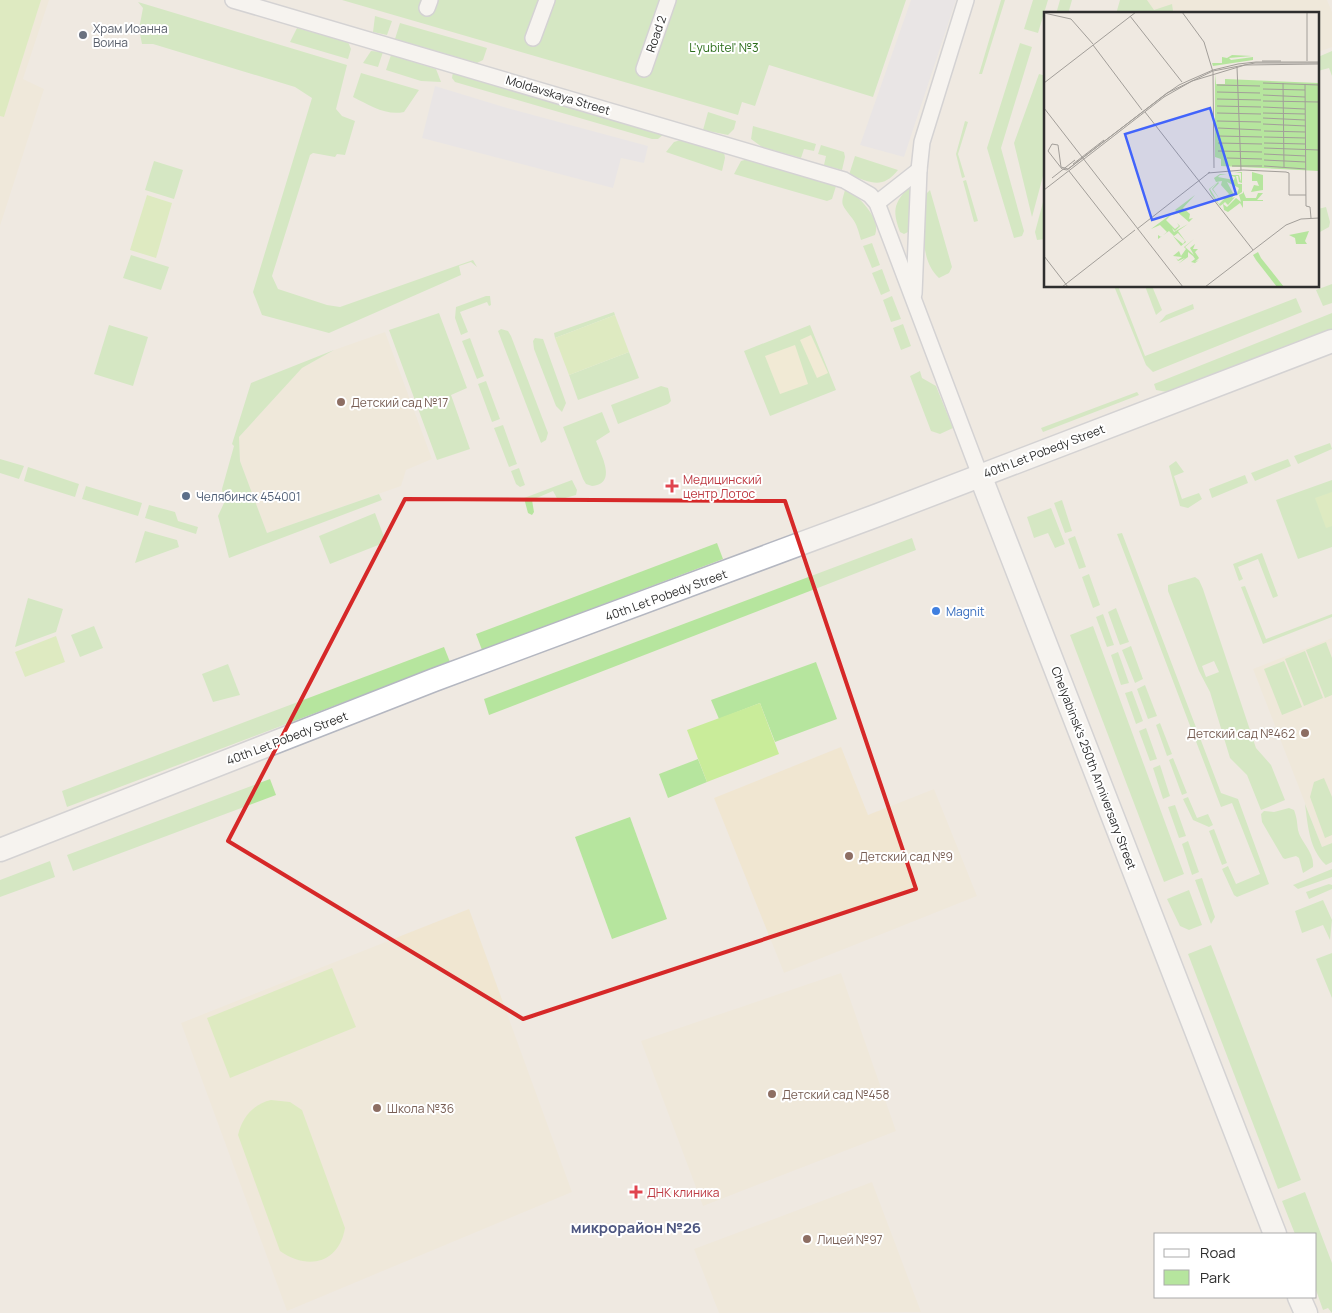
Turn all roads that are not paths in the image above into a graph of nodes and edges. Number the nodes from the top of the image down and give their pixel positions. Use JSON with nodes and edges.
{"nodes":[{"id":1,"x":233,"y":0,"type":"edge"},
{"id":2,"x":547,"y":0,"type":"edge"},
{"id":3,"x":668,"y":0,"type":"edge"},
{"id":4,"x":966,"y":0,"type":"edge"},
{"id":5,"x":533,"y":38,"type":"dead end"},
{"id":6,"x":644,"y":68,"type":"dead end"},
{"id":7,"x":919,"y":170,"type":"junction"},
{"id":8,"x":877,"y":203,"type":"junction"},
{"id":9,"x":914,"y":302,"type":"junction"},
{"id":10,"x":1332,"y":341,"type":"edge"},
{"id":11,"x":1332,"y":356,"type":"edge"},
{"id":12,"x":983,"y":482,"type":"junction"},
{"id":13,"x":53,"y":836,"type":"junction"},
{"id":14,"x":0,"y":850,"type":"edge"},
{"id":15,"x":0,"y":862,"type":"edge"},
{"id":16,"x":1275,"y":1233,"type":"edge"},
{"id":17,"x":1300,"y":1298,"type":"edge"},
{"id":18,"x":1306,"y":1313,"type":"edge"}],
"edges":[{"from":1,"to":8,"type":"street","name":"Moldavskaya Street"},
{"from":2,"to":5,"type":"street"},
{"from":3,"to":6,"type":"street","name":"Road 2"},
{"from":4,"to":7,"type":"street","name":"Chelyabinsk's 250th Anniversary Street"},
{"from":7,"to":8,"type":"street"},
{"from":7,"to":9,"type":"street","name":"Chelyabinsk's 250th Anniversary Street"},
{"from":8,"to":9,"type":"street","name":"Chelyabinsk's 250th Anniversary Street"},
{"from":9,"to":12,"type":"street","name":"Chelyabinsk's 250th Anniversary Street"},
{"from":10,"to":12,"type":"street","name":"40th Let Pobedy Street"},
{"from":11,"to":12,"type":"street","name":"40th Let Pobedy Street"},
{"from":12,"to":13,"type":"street","name":"40th Let Pobedy Street"},
{"from":12,"to":16,"type":"street","name":"Chelyabinsk's 250th Anniversary Street"},
{"from":13,"to":14,"type":"street","name":"40th Let Pobedy Street"},
{"from":13,"to":15,"type":"street","name":"40th Let Pobedy Street"},
{"from":17,"to":18,"type":"street"}]}
